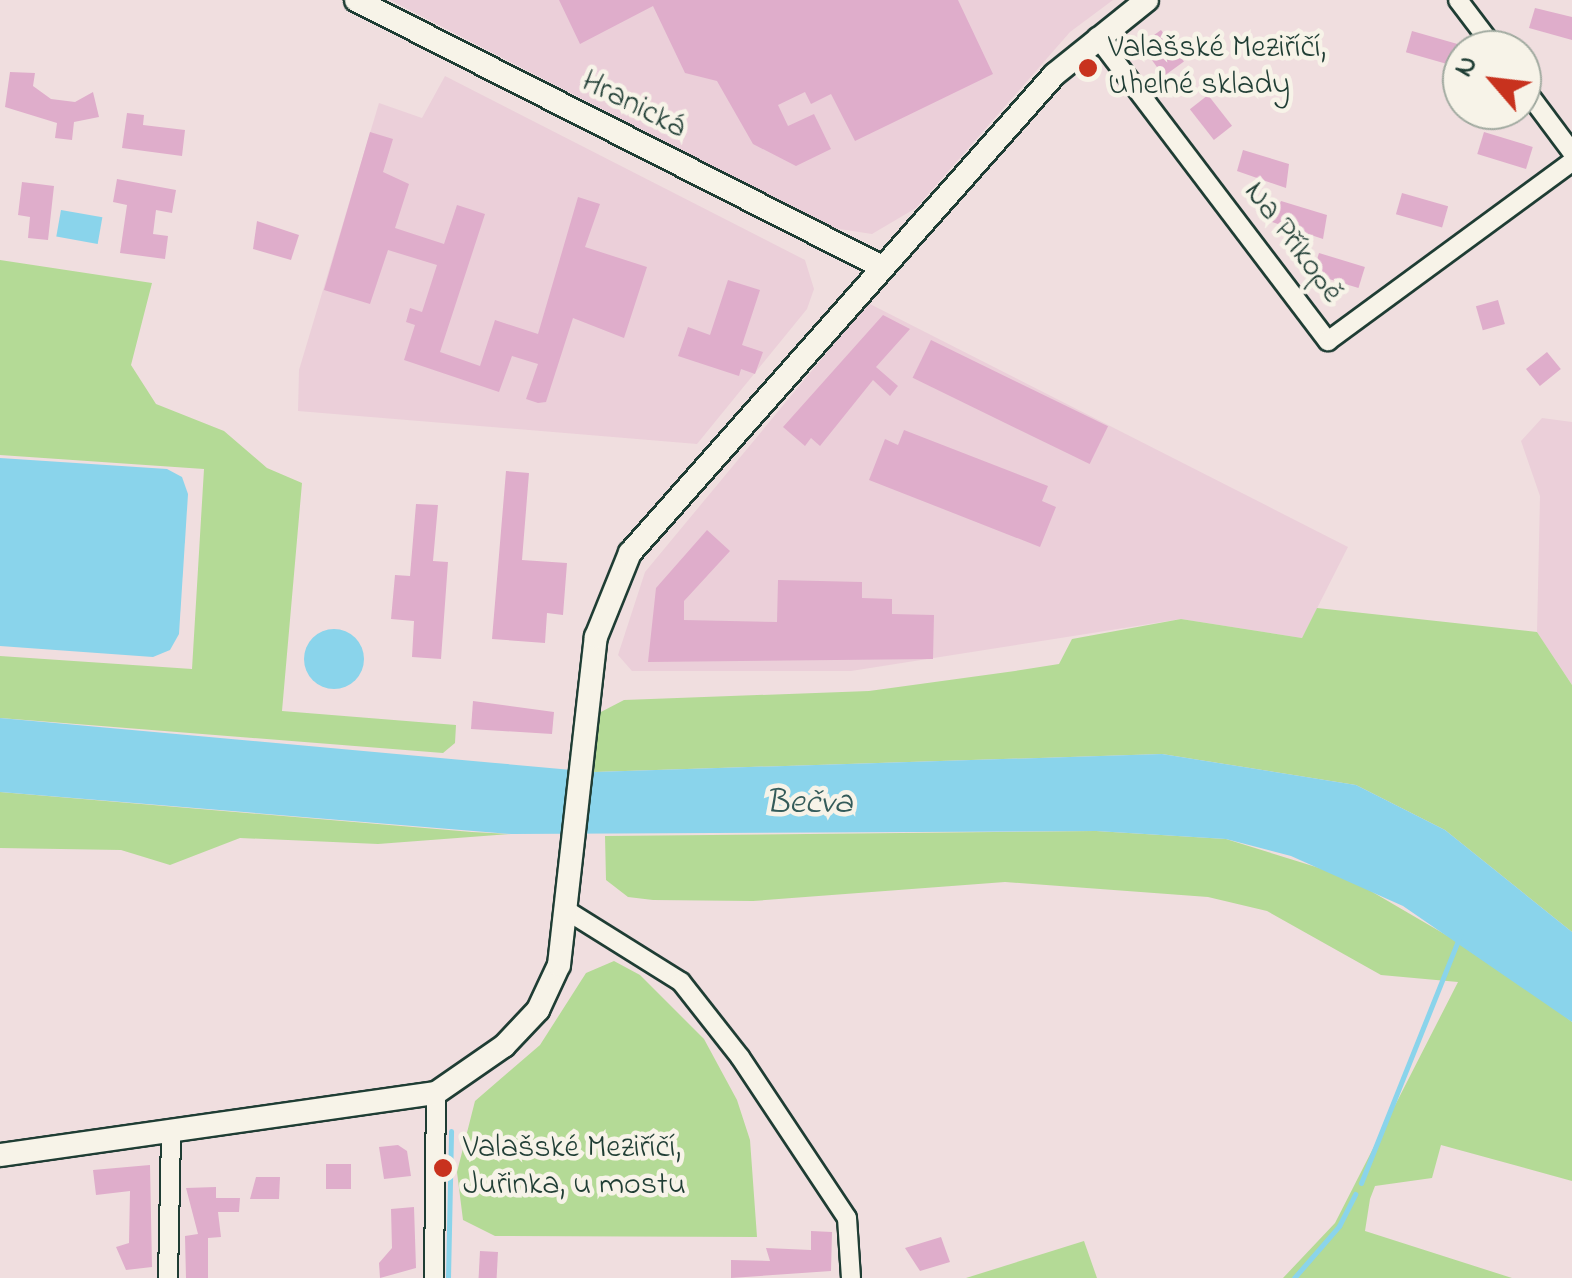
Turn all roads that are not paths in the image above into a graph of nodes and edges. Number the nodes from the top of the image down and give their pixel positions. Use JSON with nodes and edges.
{"nodes":[{"id":1,"x":356,"y":0,"type":"edge"},
{"id":2,"x":1147,"y":0,"type":"edge"},
{"id":3,"x":1458,"y":0,"type":"edge"},
{"id":4,"x":1481,"y":30,"type":"edge"},
{"id":5,"x":1098,"y":36,"type":"junction"},
{"id":6,"x":1542,"y":112,"type":"edge"},
{"id":7,"x":1572,"y":152,"type":"edge"},
{"id":8,"x":1572,"y":162,"type":"edge"},
{"id":9,"x":882,"y":268,"type":"junction"},
{"id":10,"x":570,"y":912,"type":"junction"},
{"id":11,"x":436,"y":1093,"type":"junction"},
{"id":12,"x":172,"y":1132,"type":"junction"},
{"id":13,"x":0,"y":1156,"type":"edge"},
{"id":14,"x":168,"y":1278,"type":"edge"},
{"id":15,"x":434,"y":1278,"type":"edge"},
{"id":16,"x":852,"y":1278,"type":"edge"}],
"edges":[{"from":1,"to":9,"type":"street","name":"Hranická"},
{"from":2,"to":5,"type":"street"},
{"from":3,"to":4,"type":"street"},
{"from":5,"to":8,"type":"street","name":"Na Příkopě"},
{"from":5,"to":9,"type":"street"},
{"from":6,"to":7,"type":"street"},
{"from":9,"to":10,"type":"street"},
{"from":10,"to":11,"type":"street"},
{"from":10,"to":16,"type":"street"},
{"from":11,"to":12,"type":"street"},
{"from":11,"to":15,"type":"street"},
{"from":12,"to":13,"type":"street"},
{"from":12,"to":14,"type":"street"}]}
